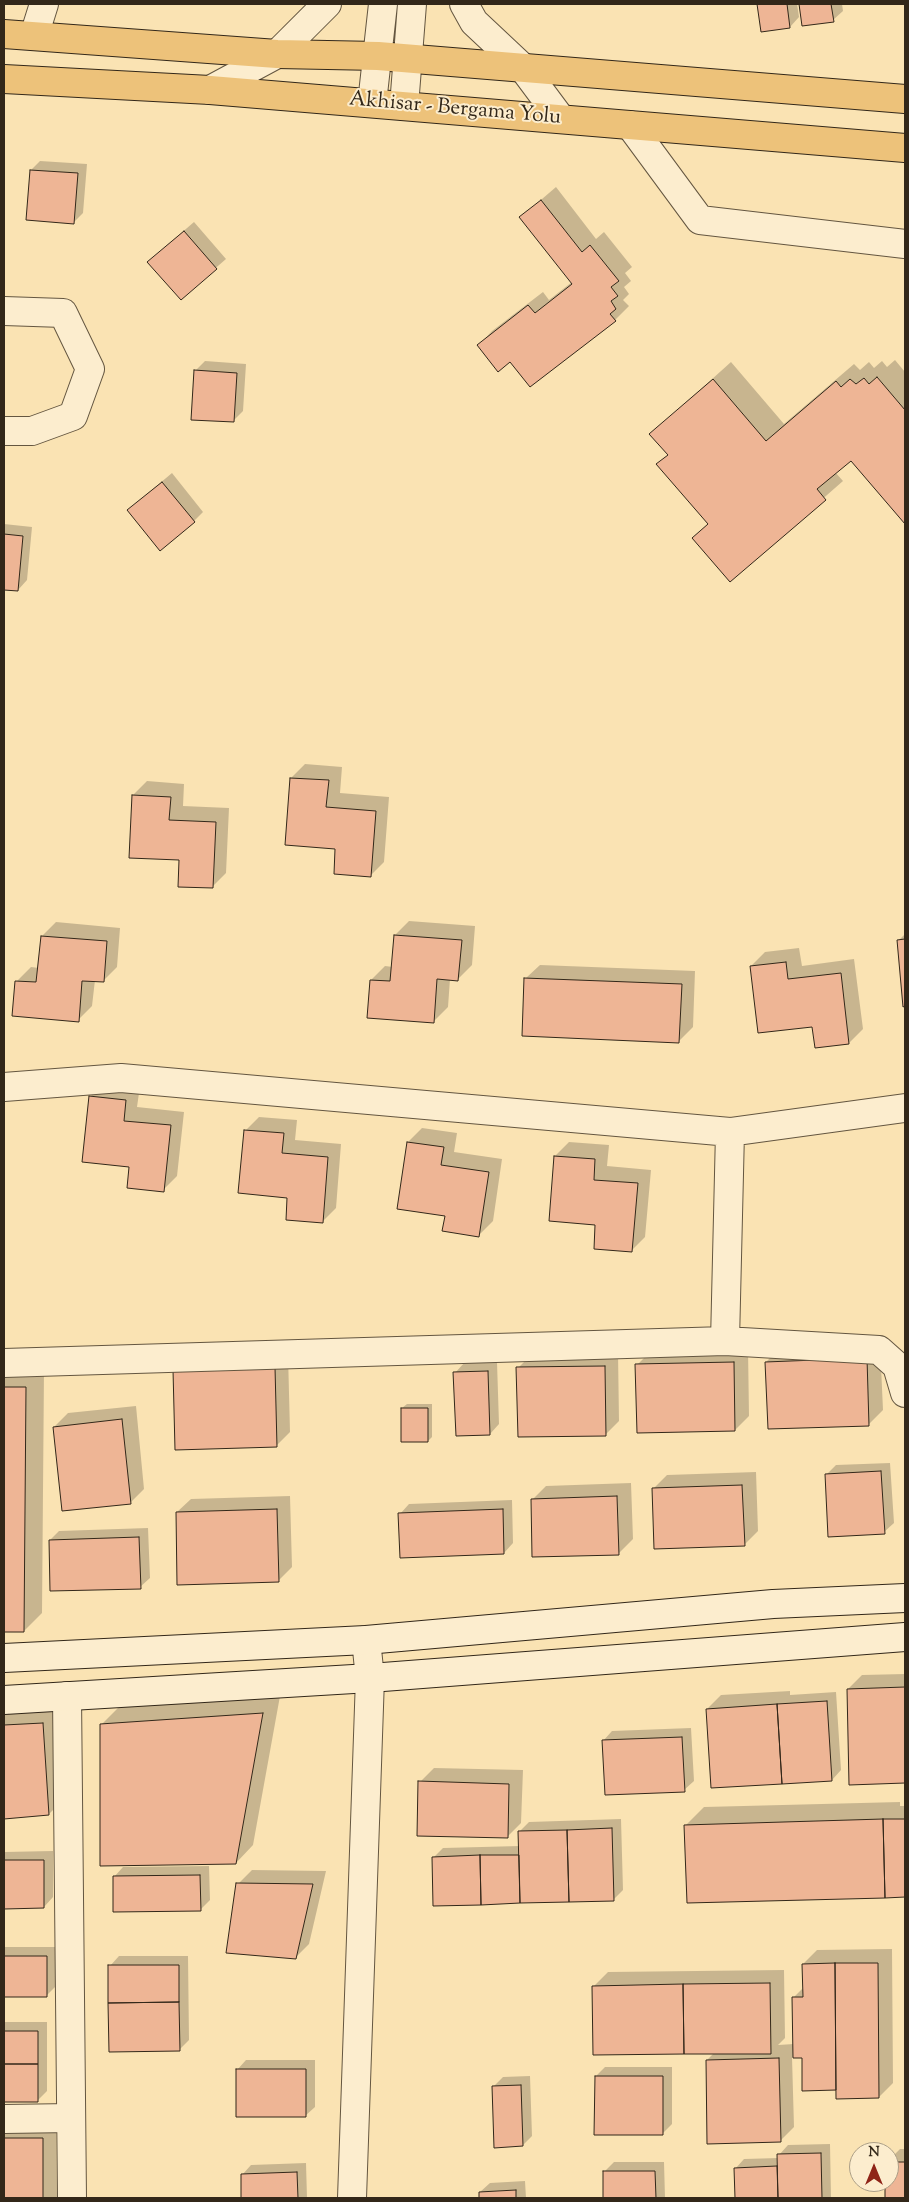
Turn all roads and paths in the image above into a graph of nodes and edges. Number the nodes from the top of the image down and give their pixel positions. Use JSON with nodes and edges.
{"nodes":[{"id":1,"x":44,"y":4,"type":"edge"},
{"id":2,"x":327,"y":4,"type":"edge"},
{"id":3,"x":383,"y":4,"type":"edge"},
{"id":4,"x":412,"y":4,"type":"edge"},
{"id":5,"x":464,"y":4,"type":"edge"},
{"id":6,"x":4,"y":34,"type":"edge"},
{"id":7,"x":34,"y":36,"type":"junction"},
{"id":8,"x":277,"y":54,"type":"junction"},
{"id":9,"x":378,"y":56,"type":"junction"},
{"id":10,"x":407,"y":59,"type":"junction"},
{"id":11,"x":523,"y":68,"type":"junction"},
{"id":12,"x":4,"y":78,"type":"edge"},
{"id":13,"x":210,"y":90,"type":"junction"},
{"id":14,"x":905,"y":100,"type":"edge"},
{"id":15,"x":372,"y":103,"type":"junction"},
{"id":16,"x":404,"y":106,"type":"junction"},
{"id":17,"x":561,"y":119,"type":"junction"},
{"id":18,"x":630,"y":125,"type":"junction"},
{"id":19,"x":905,"y":148,"type":"edge"},
{"id":20,"x":905,"y":244,"type":"edge"},
{"id":21,"x":4,"y":311,"type":"edge"},
{"id":22,"x":4,"y":432,"type":"edge"},
{"id":23,"x":4,"y":1087,"type":"edge"},
{"id":24,"x":905,"y":1108,"type":"edge"},
{"id":25,"x":730,"y":1132,"type":"junction"},
{"id":26,"x":725,"y":1341,"type":"junction"},
{"id":27,"x":4,"y":1363,"type":"edge"},
{"id":28,"x":905,"y":1393,"type":"edge"},
{"id":29,"x":905,"y":1598,"type":"edge"},
{"id":30,"x":905,"y":1637,"type":"edge"},
{"id":31,"x":366,"y":1640,"type":"junction"},
{"id":32,"x":4,"y":1658,"type":"edge"},
{"id":33,"x":370,"y":1678,"type":"junction"},
{"id":34,"x":67,"y":1696,"type":"junction"},
{"id":35,"x":4,"y":1700,"type":"edge"},
{"id":36,"x":71,"y":2118,"type":"junction"},
{"id":37,"x":4,"y":2119,"type":"edge"},
{"id":38,"x":72,"y":2198,"type":"edge"},
{"id":39,"x":352,"y":2198,"type":"edge"}],
"edges":[{"from":1,"to":7,"type":"street"},
{"from":2,"to":8,"type":"street"},
{"from":3,"to":9,"type":"street"},
{"from":4,"to":10,"type":"street"},
{"from":5,"to":11,"type":"street"},
{"from":6,"to":7,"type":"main road"},
{"from":7,"to":8,"type":"main road"},
{"from":8,"to":9,"type":"main road"},
{"from":8,"to":13,"type":"street"},
{"from":9,"to":10,"type":"main road"},
{"from":9,"to":15,"type":"street"},
{"from":10,"to":11,"type":"main road"},
{"from":10,"to":16,"type":"street"},
{"from":11,"to":14,"type":"main road"},
{"from":11,"to":17,"type":"street"},
{"from":12,"to":13,"type":"main road","name":"Akhisar - Bergama Yolu"},
{"from":13,"to":15,"type":"main road","name":"Akhisar - Bergama Yolu"},
{"from":15,"to":16,"type":"main road","name":"Akhisar - Bergama Yolu"},
{"from":16,"to":17,"type":"main road","name":"Akhisar - Bergama Yolu"},
{"from":17,"to":18,"type":"main road","name":"Akhisar - Bergama Yolu"},
{"from":18,"to":19,"type":"main road","name":"Akhisar - Bergama Yolu"},
{"from":18,"to":20,"type":"street"},
{"from":21,"to":22,"type":"street"},
{"from":23,"to":25,"type":"street"},
{"from":24,"to":25,"type":"street"},
{"from":25,"to":26,"type":"street"},
{"from":26,"to":27,"type":"street"},
{"from":26,"to":28,"type":"street"},
{"from":29,"to":31,"type":"street"},
{"from":30,"to":33,"type":"street"},
{"from":31,"to":32,"type":"street"},
{"from":31,"to":33,"type":"street"},
{"from":33,"to":34,"type":"street"},
{"from":33,"to":39,"type":"street"},
{"from":34,"to":35,"type":"street"},
{"from":34,"to":36,"type":"street"},
{"from":36,"to":37,"type":"street"},
{"from":36,"to":38,"type":"street"}]}
